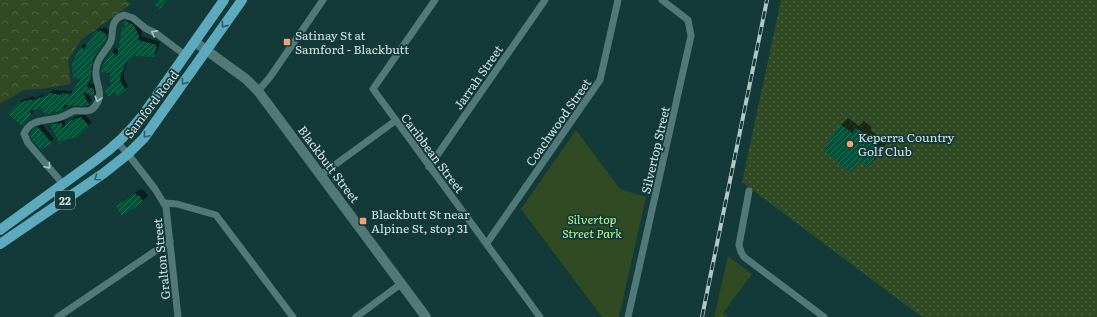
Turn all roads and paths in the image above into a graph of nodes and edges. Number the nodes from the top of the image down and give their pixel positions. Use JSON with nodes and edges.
{"nodes":[{"id":1,"x":224,"y":0,"type":"edge"},
{"id":2,"x":242,"y":0,"type":"edge"},
{"id":3,"x":323,"y":0,"type":"edge"},
{"id":4,"x":435,"y":0,"type":"edge"},
{"id":5,"x":545,"y":0,"type":"edge"},
{"id":6,"x":618,"y":0,"type":"edge"},
{"id":7,"x":662,"y":0,"type":"edge"},
{"id":8,"x":195,"y":42,"type":"junction"},
{"id":9,"x":206,"y":51,"type":"junction"},
{"id":10,"x":185,"y":56,"type":"junction"},
{"id":11,"x":258,"y":91,"type":"junction"},
{"id":12,"x":395,"y":121,"type":"junction"},
{"id":13,"x":118,"y":143,"type":"junction"},
{"id":14,"x":128,"y":154,"type":"junction"},
{"id":15,"x":429,"y":167,"type":"junction"},
{"id":16,"x":321,"y":175,"type":"junction"},
{"id":17,"x":63,"y":184,"type":"junction"},
{"id":18,"x":749,"y":191,"type":"dead end"},
{"id":19,"x":164,"y":203,"type":"junction"},
{"id":20,"x":0,"y":230,"type":"edge"},
{"id":21,"x":170,"y":241,"type":"junction"},
{"id":22,"x":487,"y":243,"type":"junction"},
{"id":23,"x":0,"y":244,"type":"edge"},
{"id":24,"x":402,"y":283,"type":"junction"},
{"id":25,"x":58,"y":317,"type":"edge"},
{"id":26,"x":178,"y":317,"type":"edge"},
{"id":27,"x":293,"y":317,"type":"edge"},
{"id":28,"x":356,"y":317,"type":"edge"},
{"id":29,"x":426,"y":317,"type":"edge"},
{"id":30,"x":540,"y":317,"type":"edge"},
{"id":31,"x":628,"y":317,"type":"edge"},
{"id":32,"x":824,"y":317,"type":"edge"}],
"edges":[{"from":1,"to":8,"type":"main road","name":"Samford Road","number":"22"},
{"from":2,"to":9,"type":"main road","name":"Samford Road","number":"22","one_way":true},
{"from":3,"to":11,"type":"street"},
{"from":4,"to":12,"type":"street","name":"Caribbean Street"},
{"from":5,"to":15,"type":"street","name":"Jarrah Street"},
{"from":6,"to":22,"type":"street","name":"Coachwood Street"},
{"from":7,"to":31,"type":"street","name":"Silvertop Street"},
{"from":8,"to":9,"type":"street","name":"Blackbutt Street"},
{"from":8,"to":10,"type":"main road","name":"Samford Road","number":"22"},
{"from":9,"to":11,"type":"street","name":"Blackbutt Street"},
{"from":9,"to":14,"type":"main road","name":"Samford Road","number":"22","one_way":true},
{"from":10,"to":13,"type":"main road","name":"Samford Road","number":"22"},
{"from":10,"to":17,"type":"street","one_way":true},
{"from":11,"to":16,"type":"street","name":"Blackbutt Street"},
{"from":12,"to":15,"type":"street","name":"Caribbean Street"},
{"from":12,"to":16,"type":"street"},
{"from":13,"to":14,"type":"street","name":"Gralton Street"},
{"from":13,"to":17,"type":"main road","name":"Samford Road","number":"22"},
{"from":14,"to":19,"type":"street","name":"Gralton Street"},
{"from":14,"to":23,"type":"main road","name":"Samford Road","number":"22","one_way":true},
{"from":15,"to":22,"type":"street","name":"Caribbean Street"},
{"from":16,"to":24,"type":"street","name":"Blackbutt Street"},
{"from":17,"to":20,"type":"main road","name":"Samford Road","number":"22"},
{"from":18,"to":32,"type":"street"},
{"from":19,"to":21,"type":"street","name":"Gralton Street"},
{"from":19,"to":27,"type":"street"},
{"from":21,"to":25,"type":"street"},
{"from":21,"to":26,"type":"street","name":"Gralton Street"},
{"from":22,"to":30,"type":"street","name":"Caribbean Street"},
{"from":24,"to":28,"type":"street"},
{"from":24,"to":29,"type":"street","name":"Blackbutt Street"}]}
